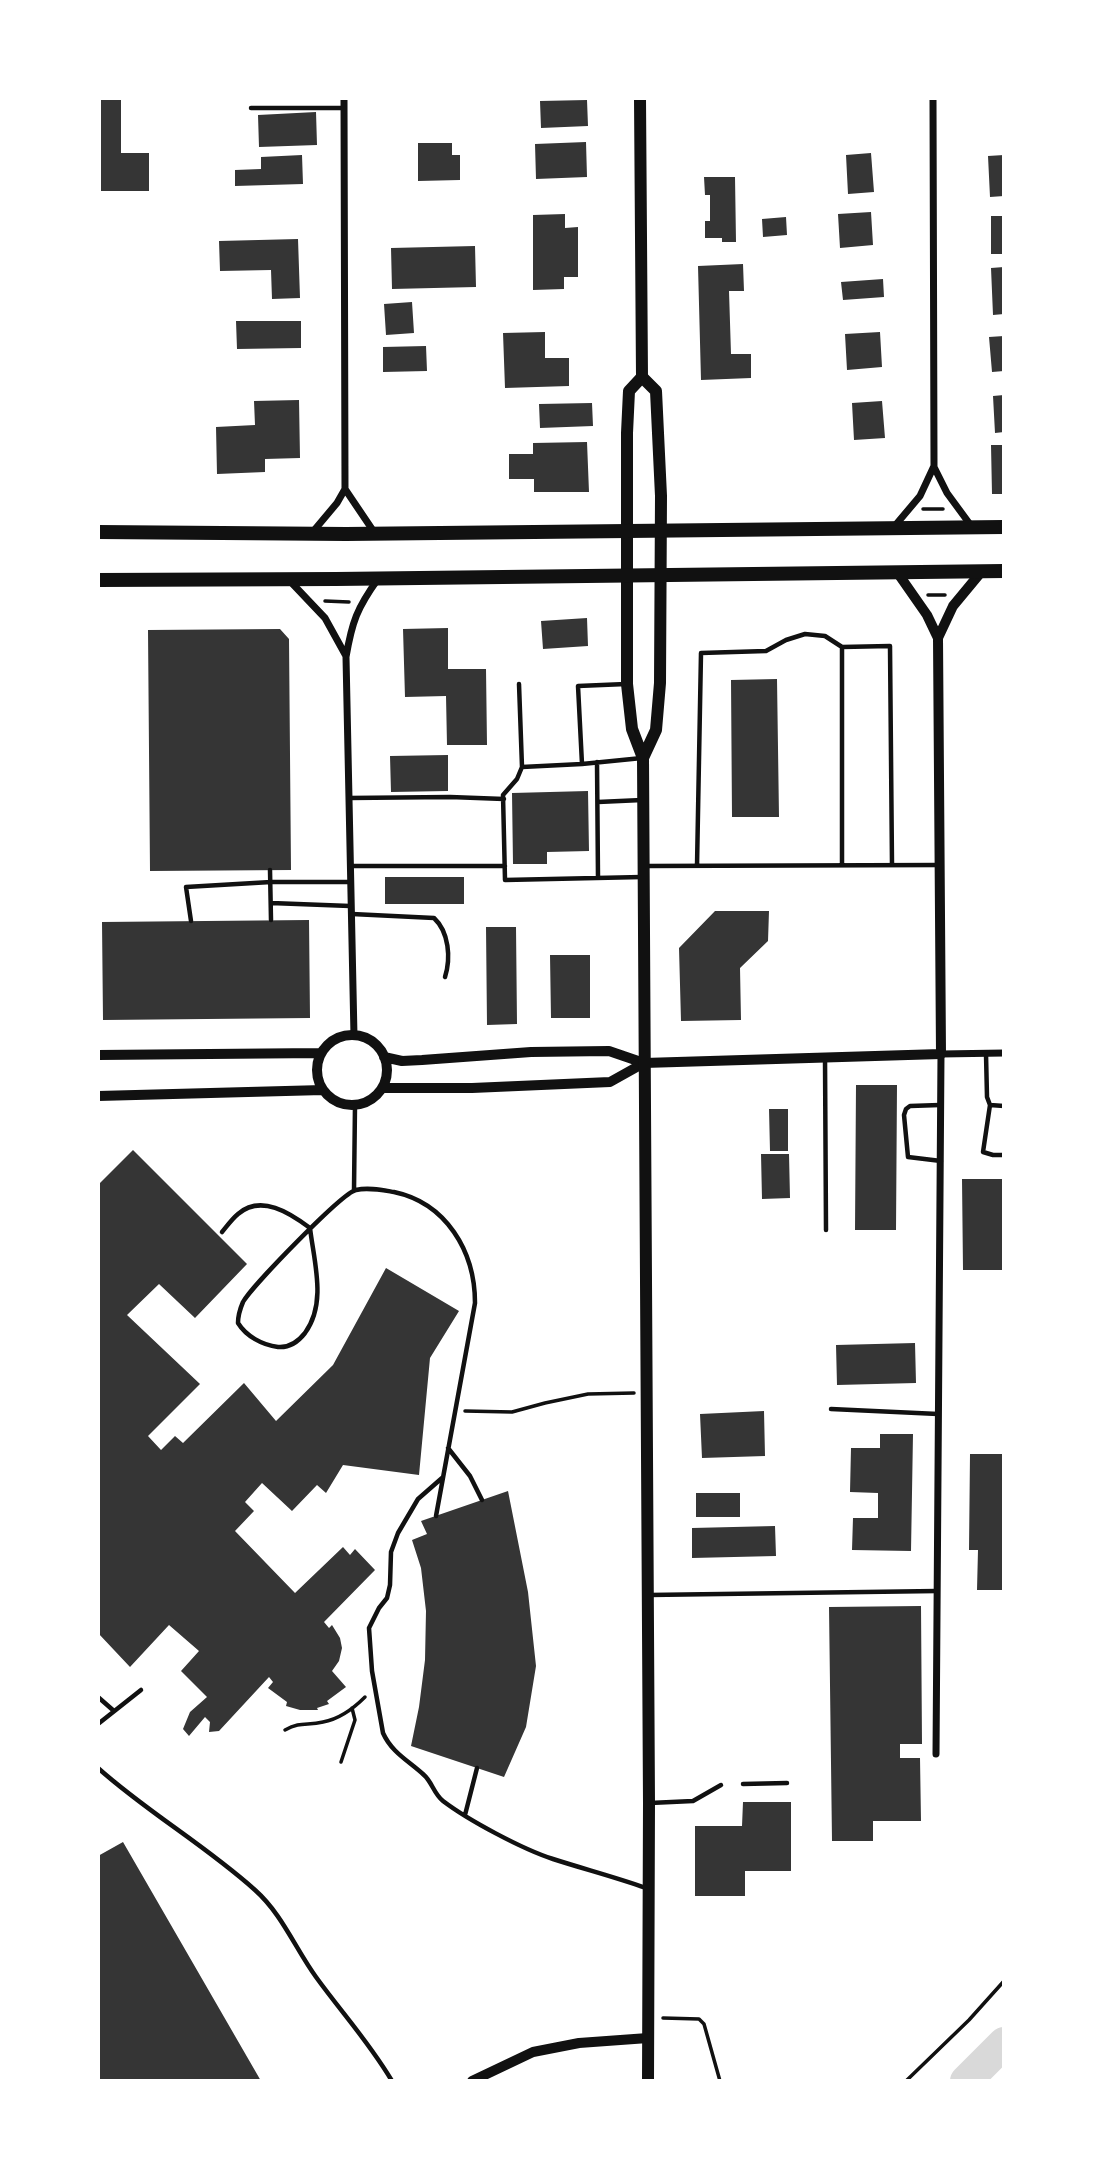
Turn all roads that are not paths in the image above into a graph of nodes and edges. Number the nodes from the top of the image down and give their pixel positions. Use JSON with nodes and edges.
{"nodes":[{"id":1,"x":344,"y":98,"type":"edge"},
{"id":2,"x":640,"y":98,"type":"edge"},
{"id":3,"x":933,"y":98,"type":"edge"},
{"id":4,"x":251,"y":108,"type":"dead end"},
{"id":5,"x":344,"y":108,"type":"junction"},
{"id":6,"x":642,"y":377,"type":"junction"},
{"id":7,"x":934,"y":467,"type":"junction"},
{"id":8,"x":345,"y":489,"type":"junction"},
{"id":9,"x":972,"y":527,"type":"junction"},
{"id":10,"x":1004,"y":527,"type":"edge"},
{"id":11,"x":893,"y":528,"type":"junction"},
{"id":12,"x":98,"y":532,"type":"edge"},
{"id":13,"x":375,"y":533,"type":"junction"},
{"id":14,"x":311,"y":534,"type":"junction"},
{"id":15,"x":982,"y":571,"type":"junction"},
{"id":16,"x":1004,"y":571,"type":"edge"},
{"id":17,"x":897,"y":572,"type":"junction"},
{"id":18,"x":288,"y":579,"type":"junction"},
{"id":19,"x":379,"y":579,"type":"junction"},
{"id":20,"x":98,"y":580,"type":"edge"},
{"id":21,"x":939,"y":638,"type":"junction"},
{"id":22,"x":842,"y":647,"type":"junction"},
{"id":23,"x":346,"y":657,"type":"junction"},
{"id":24,"x":519,"y":684,"type":"dead end"},
{"id":25,"x":627,"y":684,"type":"junction"},
{"id":26,"x":643,"y":758,"type":"junction"},
{"id":27,"x":597,"y":762,"type":"junction"},
{"id":28,"x":582,"y":764,"type":"junction"},
{"id":29,"x":522,"y":767,"type":"junction"},
{"id":30,"x":349,"y":798,"type":"junction"},
{"id":31,"x":503,"y":799,"type":"junction"},
{"id":32,"x":643,"y":800,"type":"junction"},
{"id":33,"x":598,"y":802,"type":"junction"},
{"id":34,"x":842,"y":865,"type":"junction"},
{"id":35,"x":892,"y":865,"type":"junction"},
{"id":36,"x":940,"y":865,"type":"junction"},
{"id":37,"x":350,"y":866,"type":"junction"},
{"id":38,"x":505,"y":866,"type":"junction"},
{"id":39,"x":697,"y":866,"type":"junction"},
{"id":40,"x":270,"y":870,"type":"dead end"},
{"id":41,"x":643,"y":872,"type":"junction"},
{"id":42,"x":598,"y":878,"type":"junction"},
{"id":43,"x":351,"y":882,"type":"junction"},
{"id":44,"x":271,"y":883,"type":"junction"},
{"id":45,"x":271,"y":903,"type":"junction"},
{"id":46,"x":351,"y":910,"type":"junction"},
{"id":47,"x":271,"y":920,"type":"dead end"},
{"id":48,"x":191,"y":921,"type":"dead end"},
{"id":49,"x":445,"y":977,"type":"dead end"},
{"id":50,"x":354,"y":1036,"type":"junction"},
{"id":51,"x":321,"y":1053,"type":"junction"},
{"id":52,"x":986,"y":1053,"type":"junction"},
{"id":53,"x":1004,"y":1053,"type":"edge"},
{"id":54,"x":941,"y":1054,"type":"junction"},
{"id":55,"x":98,"y":1055,"type":"edge"},
{"id":56,"x":384,"y":1057,"type":"junction"},
{"id":57,"x":825,"y":1057,"type":"junction"},
{"id":58,"x":644,"y":1063,"type":"junction"},
{"id":59,"x":382,"y":1088,"type":"junction"},
{"id":60,"x":323,"y":1090,"type":"junction"},
{"id":61,"x":98,"y":1096,"type":"edge"},
{"id":62,"x":355,"y":1105,"type":"junction"},
{"id":63,"x":941,"y":1105,"type":"junction"},
{"id":64,"x":990,"y":1105,"type":"junction"},
{"id":65,"x":1004,"y":1105,"type":"edge"},
{"id":66,"x":1004,"y":1155,"type":"edge"},
{"id":67,"x":941,"y":1161,"type":"junction"},
{"id":68,"x":354,"y":1190,"type":"junction"},
{"id":69,"x":310,"y":1228,"type":"junction"},
{"id":70,"x":826,"y":1230,"type":"dead end"},
{"id":71,"x":222,"y":1232,"type":"dead end"},
{"id":72,"x":831,"y":1409,"type":"dead end"},
{"id":73,"x":939,"y":1414,"type":"junction"},
{"id":74,"x":448,"y":1447,"type":"junction"},
{"id":75,"x":443,"y":1477,"type":"junction"},
{"id":76,"x":482,"y":1500,"type":"dead end"},
{"id":77,"x":436,"y":1516,"type":"dead end"},
{"id":78,"x":938,"y":1591,"type":"junction"},
{"id":79,"x":648,"y":1595,"type":"junction"},
{"id":80,"x":141,"y":1690,"type":"dead end"},
{"id":81,"x":98,"y":1697,"type":"edge"},
{"id":82,"x":114,"y":1711,"type":"junction"},
{"id":83,"x":98,"y":1724,"type":"edge"},
{"id":84,"x":936,"y":1754,"type":"dead end"},
{"id":85,"x":98,"y":1768,"type":"edge"},
{"id":86,"x":477,"y":1768,"type":"dead end"},
{"id":87,"x":787,"y":1783,"type":"dead end"},
{"id":88,"x":743,"y":1784,"type":"dead end"},
{"id":89,"x":721,"y":1785,"type":"dead end"},
{"id":90,"x":649,"y":1803,"type":"junction"},
{"id":91,"x":465,"y":1815,"type":"junction"},
{"id":92,"x":649,"y":1889,"type":"junction"},
{"id":93,"x":648,"y":2038,"type":"junction"},
{"id":94,"x":392,"y":2081,"type":"edge"},
{"id":95,"x":472,"y":2081,"type":"edge"},
{"id":96,"x":648,"y":2081,"type":"edge"}],
"edges":[{"from":1,"to":5,"type":"street"},
{"from":2,"to":6,"type":"main road"},
{"from":3,"to":7,"type":"street"},
{"from":4,"to":5,"type":"lane"},
{"from":5,"to":8,"type":"street"},
{"from":6,"to":25,"type":"main road"},
{"from":6,"to":26,"type":"main road"},
{"from":7,"to":9,"type":"street"},
{"from":7,"to":11,"type":"street"},
{"from":8,"to":13,"type":"street"},
{"from":8,"to":14,"type":"street"},
{"from":9,"to":10,"type":"highway"},
{"from":9,"to":11,"type":"highway"},
{"from":11,"to":13,"type":"highway"},
{"from":12,"to":14,"type":"highway"},
{"from":13,"to":14,"type":"highway"},
{"from":15,"to":16,"type":"highway"},
{"from":15,"to":17,"type":"highway"},
{"from":15,"to":21,"type":"street"},
{"from":17,"to":19,"type":"highway"},
{"from":17,"to":21,"type":"street"},
{"from":18,"to":19,"type":"highway"},
{"from":18,"to":20,"type":"highway"},
{"from":18,"to":23,"type":"street"},
{"from":19,"to":23,"type":"street"},
{"from":21,"to":36,"type":"street"},
{"from":22,"to":34,"type":"lane"},
{"from":22,"to":35,"type":"lane"},
{"from":22,"to":39,"type":"lane"},
{"from":23,"to":30,"type":"street"},
{"from":24,"to":29,"type":"lane"},
{"from":25,"to":26,"type":"main road"},
{"from":25,"to":28,"type":"lane"},
{"from":26,"to":27,"type":"lane"},
{"from":26,"to":32,"type":"main road"},
{"from":27,"to":28,"type":"lane"},
{"from":27,"to":33,"type":"lane"},
{"from":28,"to":29,"type":"lane"},
{"from":29,"to":31,"type":"lane"},
{"from":30,"to":31,"type":"lane"},
{"from":30,"to":37,"type":"street"},
{"from":31,"to":38,"type":"lane"},
{"from":32,"to":33,"type":"lane"},
{"from":32,"to":41,"type":"main road"},
{"from":33,"to":42,"type":"lane"},
{"from":34,"to":35,"type":"lane"},
{"from":34,"to":39,"type":"lane"},
{"from":35,"to":36,"type":"lane"},
{"from":36,"to":54,"type":"street"},
{"from":37,"to":38,"type":"lane"},
{"from":37,"to":43,"type":"street"},
{"from":38,"to":42,"type":"lane"},
{"from":39,"to":41,"type":"lane"},
{"from":40,"to":44,"type":"lane"},
{"from":41,"to":42,"type":"lane"},
{"from":41,"to":58,"type":"main road"},
{"from":43,"to":44,"type":"lane"},
{"from":43,"to":46,"type":"street"},
{"from":44,"to":45,"type":"lane"},
{"from":44,"to":48,"type":"lane"},
{"from":45,"to":46,"type":"lane"},
{"from":45,"to":47,"type":"lane"},
{"from":46,"to":49,"type":"lane"},
{"from":46,"to":50,"type":"street"},
{"from":50,"to":51,"type":"street"},
{"from":50,"to":56,"type":"street"},
{"from":51,"to":55,"type":"street"},
{"from":51,"to":60,"type":"street"},
{"from":52,"to":53,"type":"street"},
{"from":52,"to":54,"type":"street"},
{"from":52,"to":64,"type":"lane"},
{"from":54,"to":57,"type":"street"},
{"from":54,"to":63,"type":"street"},
{"from":56,"to":58,"type":"street"},
{"from":56,"to":59,"type":"street"},
{"from":57,"to":58,"type":"street"},
{"from":57,"to":70,"type":"lane"},
{"from":58,"to":59,"type":"street"},
{"from":58,"to":79,"type":"main road"},
{"from":59,"to":62,"type":"street"},
{"from":60,"to":61,"type":"street"},
{"from":60,"to":62,"type":"street"},
{"from":62,"to":68,"type":"lane"},
{"from":63,"to":67,"type":"street"},
{"from":63,"to":67,"type":"lane"},
{"from":64,"to":65,"type":"lane"},
{"from":64,"to":66,"type":"lane"},
{"from":67,"to":73,"type":"street"},
{"from":68,"to":69,"type":"lane"},
{"from":68,"to":74,"type":"lane"},
{"from":69,"to":69,"type":"lane"},
{"from":69,"to":71,"type":"lane"},
{"from":72,"to":73,"type":"lane"},
{"from":73,"to":78,"type":"street"},
{"from":74,"to":75,"type":"lane"},
{"from":74,"to":76,"type":"lane"},
{"from":75,"to":77,"type":"lane"},
{"from":75,"to":91,"type":"lane"},
{"from":78,"to":79,"type":"lane"},
{"from":78,"to":84,"type":"street"},
{"from":79,"to":90,"type":"main road"},
{"from":80,"to":82,"type":"lane"},
{"from":81,"to":82,"type":"lane"},
{"from":82,"to":83,"type":"lane"},
{"from":85,"to":94,"type":"lane"},
{"from":86,"to":91,"type":"lane"},
{"from":87,"to":88,"type":"lane"},
{"from":89,"to":90,"type":"lane"},
{"from":90,"to":92,"type":"main road"},
{"from":91,"to":92,"type":"lane"},
{"from":92,"to":93,"type":"main road"},
{"from":93,"to":95,"type":"street"},
{"from":93,"to":96,"type":"main road"}]}
